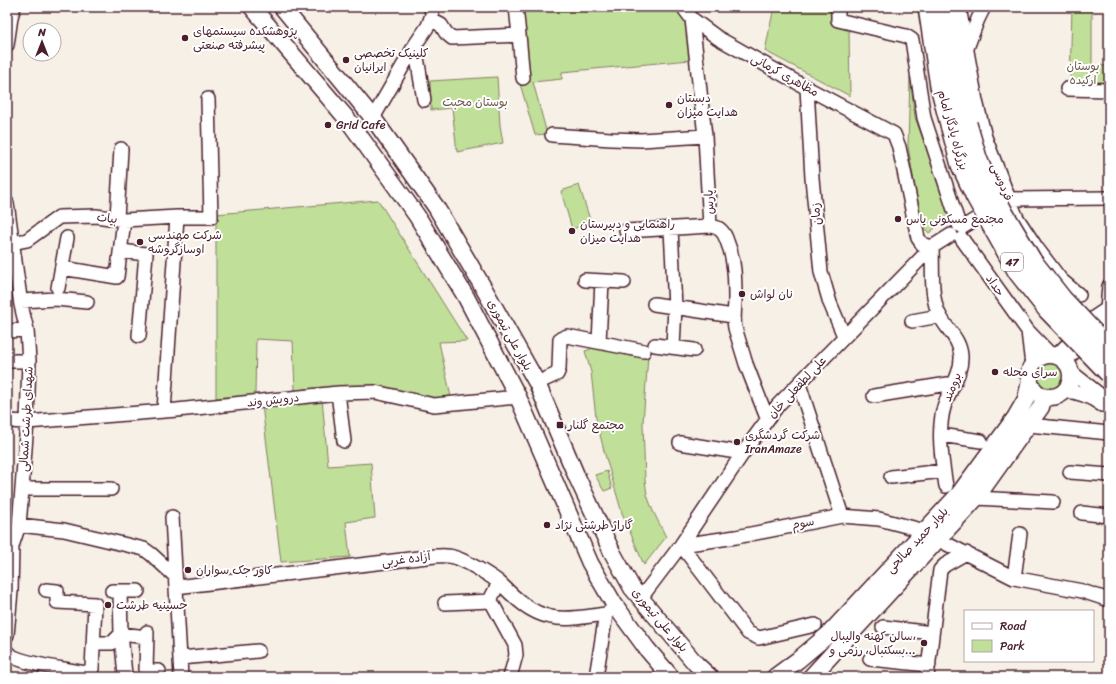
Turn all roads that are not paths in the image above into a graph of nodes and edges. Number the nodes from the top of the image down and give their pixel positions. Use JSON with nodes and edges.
{"nodes":[{"id":1,"x":14,"y":7,"type":"edge"},
{"id":2,"x":252,"y":7,"type":"edge"},
{"id":3,"x":282,"y":7,"type":"edge"},
{"id":4,"x":516,"y":7,"type":"edge"},
{"id":5,"x":684,"y":7,"type":"edge"},
{"id":6,"x":923,"y":7,"type":"edge"},
{"id":7,"x":928,"y":7,"type":"edge"},
{"id":8,"x":984,"y":7,"type":"edge"},
{"id":9,"x":838,"y":13,"type":"edge"},
{"id":10,"x":431,"y":14,"type":"edge"},
{"id":11,"x":947,"y":14,"type":"edge"},
{"id":12,"x":692,"y":19,"type":"junction"},
{"id":13,"x":519,"y":34,"type":"junction"},
{"id":14,"x":415,"y":45,"type":"junction"},
{"id":15,"x":7,"y":46,"type":"edge"},
{"id":16,"x":967,"y":48,"type":"junction"},
{"id":17,"x":522,"y":78,"type":"dead end"},
{"id":18,"x":807,"y":88,"type":"junction"},
{"id":19,"x":1067,"y":89,"type":"dead end"},
{"id":20,"x":1109,"y":90,"type":"edge"},
{"id":21,"x":208,"y":99,"type":"dead end"},
{"id":22,"x":424,"y":100,"type":"dead end"},
{"id":23,"x":374,"y":118,"type":"junction"},
{"id":24,"x":959,"y":126,"type":"junction"},
{"id":25,"x":552,"y":135,"type":"dead end"},
{"id":26,"x":705,"y":136,"type":"junction"},
{"id":27,"x":121,"y":149,"type":"dead end"},
{"id":28,"x":1109,"y":198,"type":"edge"},
{"id":29,"x":1009,"y":199,"type":"junction"},
{"id":30,"x":7,"y":210,"type":"edge"},
{"id":31,"x":177,"y":217,"type":"junction"},
{"id":32,"x":121,"y":219,"type":"junction"},
{"id":33,"x":710,"y":226,"type":"junction"},
{"id":34,"x":671,"y":229,"type":"junction"},
{"id":35,"x":626,"y":231,"type":"dead end"},
{"id":36,"x":959,"y":232,"type":"junction"},
{"id":37,"x":67,"y":238,"type":"dead end"},
{"id":38,"x":12,"y":243,"type":"junction"},
{"id":39,"x":932,"y":247,"type":"junction"},
{"id":40,"x":121,"y":251,"type":"junction"},
{"id":41,"x":62,"y":268,"type":"junction"},
{"id":42,"x":585,"y":280,"type":"dead end"},
{"id":43,"x":602,"y":281,"type":"junction"},
{"id":44,"x":624,"y":282,"type":"dead end"},
{"id":45,"x":1109,"y":286,"type":"edge"},
{"id":46,"x":58,"y":288,"type":"dead end"},
{"id":47,"x":1079,"y":295,"type":"dead end"},
{"id":48,"x":21,"y":302,"type":"junction"},
{"id":49,"x":87,"y":302,"type":"dead end"},
{"id":50,"x":654,"y":304,"type":"dead end"},
{"id":51,"x":675,"y":307,"type":"junction"},
{"id":52,"x":1108,"y":312,"type":"edge"},
{"id":53,"x":734,"y":316,"type":"junction"},
{"id":54,"x":940,"y":316,"type":"junction"},
{"id":55,"x":912,"y":321,"type":"dead end"},
{"id":56,"x":26,"y":330,"type":"junction"},
{"id":57,"x":7,"y":331,"type":"edge"},
{"id":58,"x":1028,"y":332,"type":"junction"},
{"id":59,"x":139,"y":336,"type":"dead end"},
{"id":60,"x":844,"y":336,"type":"junction"},
{"id":61,"x":599,"y":342,"type":"junction"},
{"id":62,"x":673,"y":347,"type":"junction"},
{"id":63,"x":1109,"y":349,"type":"edge"},
{"id":64,"x":694,"y":350,"type":"dead end"},
{"id":65,"x":29,"y":360,"type":"junction"},
{"id":66,"x":7,"y":361,"type":"edge"},
{"id":67,"x":1061,"y":361,"type":"junction"},
{"id":68,"x":1032,"y":365,"type":"junction"},
{"id":69,"x":1109,"y":373,"type":"edge"},
{"id":70,"x":1030,"y":381,"type":"junction"},
{"id":71,"x":537,"y":383,"type":"junction"},
{"id":72,"x":954,"y":383,"type":"junction"},
{"id":73,"x":799,"y":384,"type":"junction"},
{"id":74,"x":1065,"y":391,"type":"junction"},
{"id":75,"x":338,"y":393,"type":"junction"},
{"id":76,"x":874,"y":396,"type":"dead end"},
{"id":77,"x":1044,"y":396,"type":"junction"},
{"id":78,"x":518,"y":397,"type":"junction"},
{"id":79,"x":1109,"y":402,"type":"edge"},
{"id":80,"x":164,"y":411,"type":"junction"},
{"id":81,"x":1109,"y":411,"type":"edge"},
{"id":82,"x":767,"y":418,"type":"junction"},
{"id":83,"x":7,"y":421,"type":"edge"},
{"id":84,"x":27,"y":422,"type":"junction"},
{"id":85,"x":1029,"y":425,"type":"junction"},
{"id":86,"x":1109,"y":433,"type":"edge"},
{"id":87,"x":941,"y":435,"type":"junction"},
{"id":88,"x":344,"y":441,"type":"dead end"},
{"id":89,"x":981,"y":441,"type":"dead end"},
{"id":90,"x":680,"y":443,"type":"dead end"},
{"id":91,"x":742,"y":453,"type":"junction"},
{"id":92,"x":943,"y":471,"type":"junction"},
{"id":93,"x":1070,"y":472,"type":"dead end"},
{"id":94,"x":1109,"y":475,"type":"edge"},
{"id":95,"x":891,"y":477,"type":"dead end"},
{"id":96,"x":946,"y":486,"type":"dead end"},
{"id":97,"x":22,"y":489,"type":"junction"},
{"id":98,"x":111,"y":489,"type":"dead end"},
{"id":99,"x":976,"y":498,"type":"junction"},
{"id":100,"x":1053,"y":502,"type":"dead end"},
{"id":101,"x":1082,"y":513,"type":"dead end"},
{"id":102,"x":842,"y":516,"type":"junction"},
{"id":103,"x":1109,"y":516,"type":"edge"},
{"id":104,"x":172,"y":517,"type":"dead end"},
{"id":105,"x":19,"y":525,"type":"junction"},
{"id":106,"x":1020,"y":534,"type":"dead end"},
{"id":107,"x":931,"y":535,"type":"junction"},
{"id":108,"x":9,"y":544,"type":"edge"},
{"id":109,"x":681,"y":545,"type":"junction"},
{"id":110,"x":966,"y":553,"type":"junction"},
{"id":111,"x":1014,"y":578,"type":"junction"},
{"id":112,"x":176,"y":581,"type":"junction"},
{"id":113,"x":499,"y":583,"type":"junction"},
{"id":114,"x":46,"y":590,"type":"dead end"},
{"id":115,"x":138,"y":591,"type":"dead end"},
{"id":116,"x":640,"y":599,"type":"junction"},
{"id":117,"x":1109,"y":600,"type":"edge"},
{"id":118,"x":491,"y":601,"type":"junction"},
{"id":119,"x":444,"y":603,"type":"dead end"},
{"id":120,"x":610,"y":609,"type":"junction"},
{"id":121,"x":815,"y":625,"type":"dead end"},
{"id":122,"x":883,"y":627,"type":"dead end"},
{"id":123,"x":7,"y":634,"type":"edge"},
{"id":124,"x":121,"y":634,"type":"junction"},
{"id":125,"x":932,"y":634,"type":"junction"},
{"id":126,"x":94,"y":643,"type":"junction"},
{"id":127,"x":258,"y":651,"type":"dead end"},
{"id":128,"x":8,"y":654,"type":"edge"},
{"id":129,"x":180,"y":658,"type":"junction"},
{"id":130,"x":870,"y":659,"type":"dead end"},
{"id":131,"x":798,"y":660,"type":"junction"},
{"id":132,"x":699,"y":670,"type":"edge"},
{"id":133,"x":159,"y":671,"type":"dead end"},
{"id":134,"x":928,"y":671,"type":"edge"},
{"id":135,"x":82,"y":675,"type":"edge"},
{"id":136,"x":125,"y":675,"type":"dead end"},
{"id":137,"x":181,"y":677,"type":"edge"},
{"id":138,"x":510,"y":677,"type":"edge"},
{"id":139,"x":596,"y":677,"type":"edge"},
{"id":140,"x":671,"y":677,"type":"edge"},
{"id":141,"x":710,"y":677,"type":"edge"},
{"id":142,"x":767,"y":677,"type":"edge"},
{"id":143,"x":775,"y":677,"type":"edge"},
{"id":144,"x":800,"y":677,"type":"edge"},
{"id":145,"x":811,"y":677,"type":"edge"}],
"edges":[{"from":1,"to":15,"type":"street"},
{"from":2,"to":78,"type":"main road","name":"بلوار علی تیموری"},
{"from":3,"to":23,"type":"main road","name":"بلوار علی تیموری"},
{"from":4,"to":13,"type":"street"},
{"from":5,"to":12,"type":"street","name":"مظاهری کرمانی"},
{"from":6,"to":11,"type":"highway"},
{"from":7,"to":11,"type":"highway","name":"بزرگراه یادگار امام","number":"47"},
{"from":8,"to":16,"type":"street"},
{"from":9,"to":36,"type":"street","name":"حداد"},
{"from":10,"to":13,"type":"street"},
{"from":10,"to":14,"type":"street"},
{"from":11,"to":16,"type":"street","name":"فردوسی"},
{"from":11,"to":24,"type":"highway","name":"بزرگراه یادگار امام","number":"47"},
{"from":12,"to":18,"type":"street","name":"مظاهری کرمانی"},
{"from":12,"to":26,"type":"street","name":"پارس"},
{"from":13,"to":17,"type":"street"},
{"from":14,"to":22,"type":"street"},
{"from":14,"to":23,"type":"street"},
{"from":16,"to":29,"type":"street","name":"فردوسی"},
{"from":18,"to":39,"type":"street","name":"مظاهری کرمانی"},
{"from":18,"to":60,"type":"street","name":"زمان"},
{"from":19,"to":20,"type":"street"},
{"from":21,"to":31,"type":"street","name":"بیات"},
{"from":23,"to":71,"type":"main road","name":"بلوار علی تیموری"},
{"from":24,"to":63,"type":"highway","name":"بزرگراه یادگار امام","number":"47","bridge":true},
{"from":24,"to":69,"type":"highway","name":"بزرگراه یادگار امام","number":"47","bridge":true},
{"from":25,"to":26,"type":"street"},
{"from":26,"to":33,"type":"street","name":"پارس"},
{"from":27,"to":32,"type":"street"},
{"from":28,"to":29,"type":"street"},
{"from":29,"to":36,"type":"street","name":"علی لطفعلی خان"},
{"from":29,"to":47,"type":"street","name":"فردوسی"},
{"from":30,"to":38,"type":"street","name":"شهدای طرشت شمالی"},
{"from":31,"to":32,"type":"street","name":"بیات"},
{"from":31,"to":80,"type":"street"},
{"from":32,"to":38,"type":"street","name":"بیات"},
{"from":32,"to":40,"type":"street"},
{"from":33,"to":34,"type":"street"},
{"from":33,"to":53,"type":"street","name":"پارس"},
{"from":34,"to":35,"type":"street"},
{"from":34,"to":51,"type":"street"},
{"from":36,"to":39,"type":"street","name":"علی لطفعلی خان"},
{"from":36,"to":58,"type":"street","name":"حداد"},
{"from":37,"to":41,"type":"street"},
{"from":38,"to":48,"type":"street","name":"شهدای طرشت شمالی"},
{"from":39,"to":54,"type":"street","name":"برومند"},
{"from":39,"to":60,"type":"street","name":"علی لطفعلی خان"},
{"from":40,"to":41,"type":"street"},
{"from":40,"to":59,"type":"street"},
{"from":41,"to":46,"type":"street"},
{"from":42,"to":43,"type":"street"},
{"from":43,"to":44,"type":"street"},
{"from":43,"to":61,"type":"street"},
{"from":45,"to":52,"type":"street"},
{"from":48,"to":49,"type":"street"},
{"from":48,"to":56,"type":"street","name":"شهدای طرشت شمالی"},
{"from":50,"to":51,"type":"street"},
{"from":51,"to":53,"type":"street"},
{"from":51,"to":62,"type":"street"},
{"from":52,"to":67,"type":"street"},
{"from":53,"to":82,"type":"street","name":"پارس"},
{"from":54,"to":55,"type":"street"},
{"from":54,"to":72,"type":"street","name":"برومند"},
{"from":56,"to":57,"type":"street"},
{"from":56,"to":65,"type":"street","name":"شهدای طرشت شمالی"},
{"from":58,"to":67,"type":"street","name":"حداد"},
{"from":58,"to":68,"type":"street"},
{"from":60,"to":73,"type":"street","name":"علی لطفعلی خان"},
{"from":61,"to":62,"type":"street"},
{"from":61,"to":71,"type":"street"},
{"from":62,"to":64,"type":"street"},
{"from":65,"to":66,"type":"street"},
{"from":65,"to":84,"type":"street","name":"شهدای طرشت شمالی"},
{"from":67,"to":68,"type":"main road"},
{"from":67,"to":74,"type":"main road"},
{"from":67,"to":79,"type":"street","name":"حداد"},
{"from":68,"to":70,"type":"main road"},
{"from":70,"to":77,"type":"main road"},
{"from":70,"to":107,"type":"main road","name":"بلوار حمید صالحی"},
{"from":71,"to":116,"type":"main road","name":"بلوار علی تیموری"},
{"from":72,"to":76,"type":"street"},
{"from":72,"to":87,"type":"street","name":"برومند"},
{"from":73,"to":82,"type":"street","name":"علی لطفعلی خان"},
{"from":73,"to":102,"type":"street"},
{"from":74,"to":77,"type":"main road"},
{"from":74,"to":81,"type":"street"},
{"from":75,"to":78,"type":"street","name":"درویش‌ وند"},
{"from":75,"to":80,"type":"street","name":"درویش‌ وند"},
{"from":75,"to":88,"type":"street"},
{"from":77,"to":85,"type":"main road","name":"بلوار حمید صالحی"},
{"from":78,"to":120,"type":"main road","name":"بلوار علی تیموری"},
{"from":80,"to":84,"type":"street","name":"درویش‌ وند"},
{"from":82,"to":91,"type":"street","name":"علی لطفعلی خان"},
{"from":83,"to":84,"type":"street","name":"درویش‌ وند"},
{"from":84,"to":97,"type":"street","name":"شهدای طرشت شمالی"},
{"from":85,"to":86,"type":"street"},
{"from":85,"to":99,"type":"main road","name":"بلوار حمید صالحی"},
{"from":87,"to":89,"type":"street"},
{"from":87,"to":92,"type":"street","name":"برومند"},
{"from":90,"to":91,"type":"street"},
{"from":91,"to":109,"type":"street","name":"علی لطفعلی خان"},
{"from":92,"to":95,"type":"street"},
{"from":92,"to":96,"type":"street","name":"برومند"},
{"from":93,"to":94,"type":"street"},
{"from":97,"to":98,"type":"street"},
{"from":97,"to":105,"type":"street","name":"شهدای طرشت شمالی"},
{"from":99,"to":100,"type":"street"},
{"from":99,"to":107,"type":"main road","name":"بلوار حمید صالحی"},
{"from":101,"to":103,"type":"street"},
{"from":102,"to":107,"type":"street","name":"سوم"},
{"from":102,"to":109,"type":"street","name":"سوم"},
{"from":104,"to":112,"type":"street"},
{"from":105,"to":108,"type":"street","name":"شهدای طرشت شمالی"},
{"from":105,"to":112,"type":"street"},
{"from":106,"to":111,"type":"street"},
{"from":107,"to":110,"type":"street","name":"سوم"},
{"from":107,"to":131,"type":"main road","name":"بلوار حمید صالحی"},
{"from":107,"to":145,"type":"main road","name":"بلوار حمید صالحی"},
{"from":108,"to":123,"type":"street","name":"شهدای طرشت شمالی"},
{"from":109,"to":116,"type":"street","name":"علی لطفعلی خان"},
{"from":109,"to":121,"type":"street"},
{"from":110,"to":111,"type":"street","name":"سوم"},
{"from":110,"to":125,"type":"street"},
{"from":111,"to":117,"type":"street","name":"سوم"},
{"from":112,"to":113,"type":"street","name":"آزاده غربی"},
{"from":112,"to":129,"type":"street"},
{"from":113,"to":118,"type":"street"},
{"from":113,"to":120,"type":"street","name":"آزاده غربی"},
{"from":114,"to":126,"type":"street"},
{"from":115,"to":124,"type":"street"},
{"from":116,"to":132,"type":"main road","name":"بلوار علی تیموری"},
{"from":118,"to":119,"type":"street"},
{"from":118,"to":138,"type":"street"},
{"from":120,"to":139,"type":"street"},
{"from":120,"to":140,"type":"main road","name":"بلوار علی تیموری"},
{"from":122,"to":125,"type":"street"},
{"from":124,"to":126,"type":"street"},
{"from":124,"to":133,"type":"street"},
{"from":124,"to":136,"type":"street"},
{"from":125,"to":134,"type":"street"},
{"from":126,"to":135,"type":"street"},
{"from":127,"to":129,"type":"street"},
{"from":128,"to":135,"type":"street"},
{"from":129,"to":137,"type":"street"},
{"from":130,"to":134,"type":"street"},
{"from":131,"to":142,"type":"main road"},
{"from":131,"to":143,"type":"main road","name":"بلوار حمید صالحی"},
{"from":131,"to":144,"type":"main road"},
{"from":132,"to":141,"type":"main road","name":"بلوار علی تیموری"}]}
